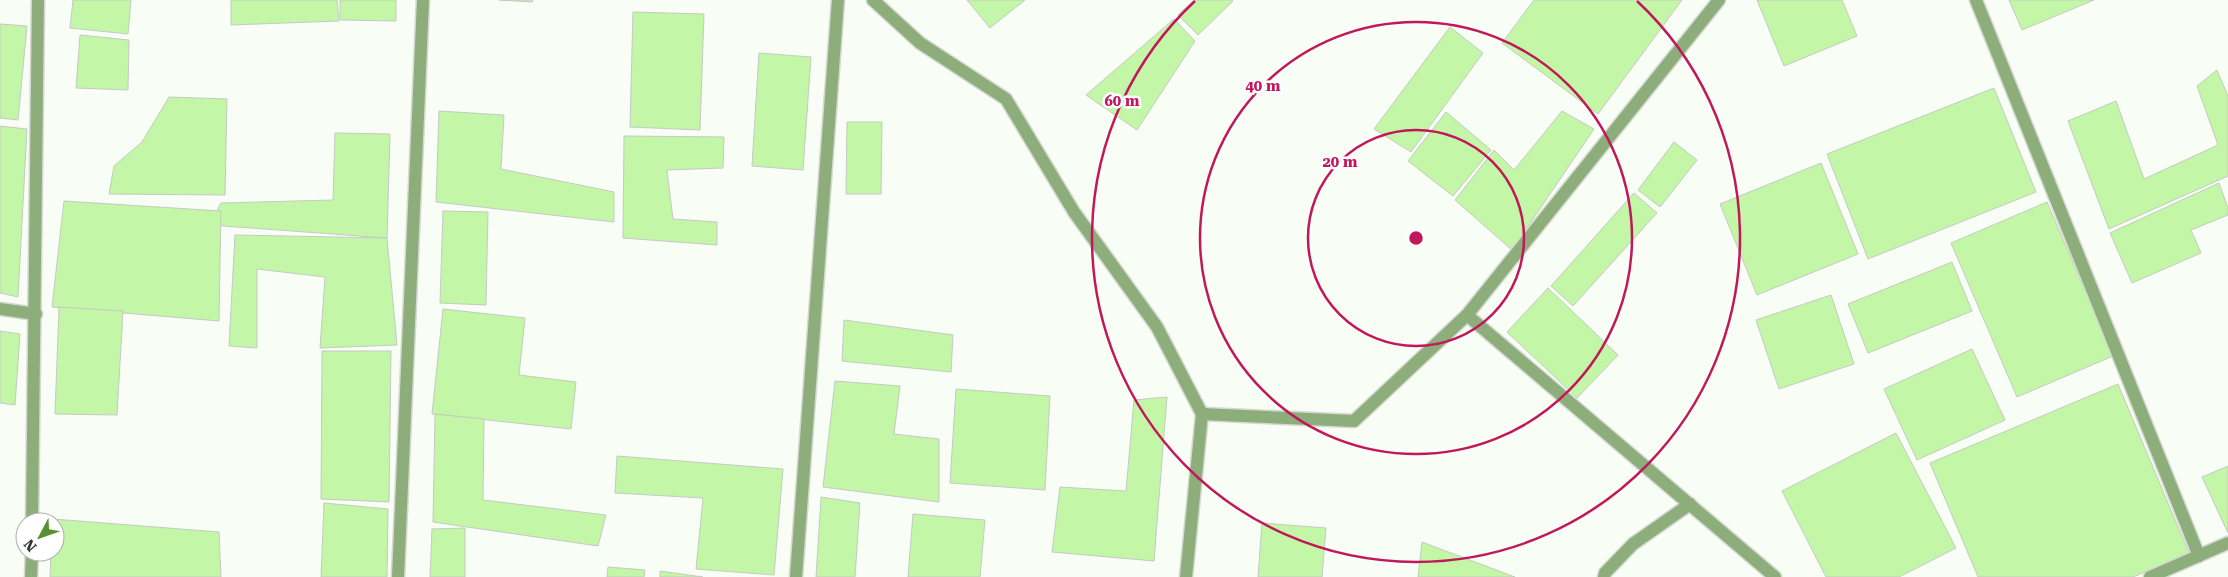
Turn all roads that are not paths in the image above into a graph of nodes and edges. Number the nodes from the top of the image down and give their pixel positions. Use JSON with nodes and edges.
{"nodes":[{"id":1,"x":38,"y":0,"type":"edge"},
{"id":2,"x":423,"y":0,"type":"edge"},
{"id":3,"x":838,"y":0,"type":"edge"},
{"id":4,"x":873,"y":0,"type":"edge"},
{"id":5,"x":1719,"y":0,"type":"edge"},
{"id":6,"x":1976,"y":0,"type":"edge"},
{"id":7,"x":0,"y":309,"type":"edge"},
{"id":8,"x":36,"y":314,"type":"junction"},
{"id":9,"x":1467,"y":315,"type":"junction"},
{"id":10,"x":1202,"y":414,"type":"junction"},
{"id":11,"x":1690,"y":504,"type":"junction"},
{"id":12,"x":32,"y":512,"type":"edge"},
{"id":13,"x":2228,"y":544,"type":"edge"},
{"id":14,"x":2200,"y":556,"type":"junction"},
{"id":15,"x":32,"y":562,"type":"edge"},
{"id":16,"x":31,"y":577,"type":"edge"},
{"id":17,"x":398,"y":577,"type":"edge"},
{"id":18,"x":796,"y":577,"type":"edge"},
{"id":19,"x":1186,"y":577,"type":"edge"},
{"id":20,"x":1604,"y":577,"type":"edge"},
{"id":21,"x":1775,"y":577,"type":"edge"},
{"id":22,"x":2150,"y":577,"type":"edge"}],
"edges":[{"from":1,"to":8,"type":"street"},
{"from":2,"to":17,"type":"street"},
{"from":3,"to":18,"type":"street"},
{"from":4,"to":10,"type":"street"},
{"from":5,"to":9,"type":"street"},
{"from":6,"to":14,"type":"street"},
{"from":7,"to":8,"type":"street"},
{"from":8,"to":12,"type":"street"},
{"from":9,"to":10,"type":"street"},
{"from":9,"to":11,"type":"street"},
{"from":10,"to":19,"type":"street"},
{"from":11,"to":20,"type":"street"},
{"from":11,"to":21,"type":"street"},
{"from":13,"to":14,"type":"street"},
{"from":14,"to":22,"type":"street"},
{"from":15,"to":16,"type":"street"}]}
